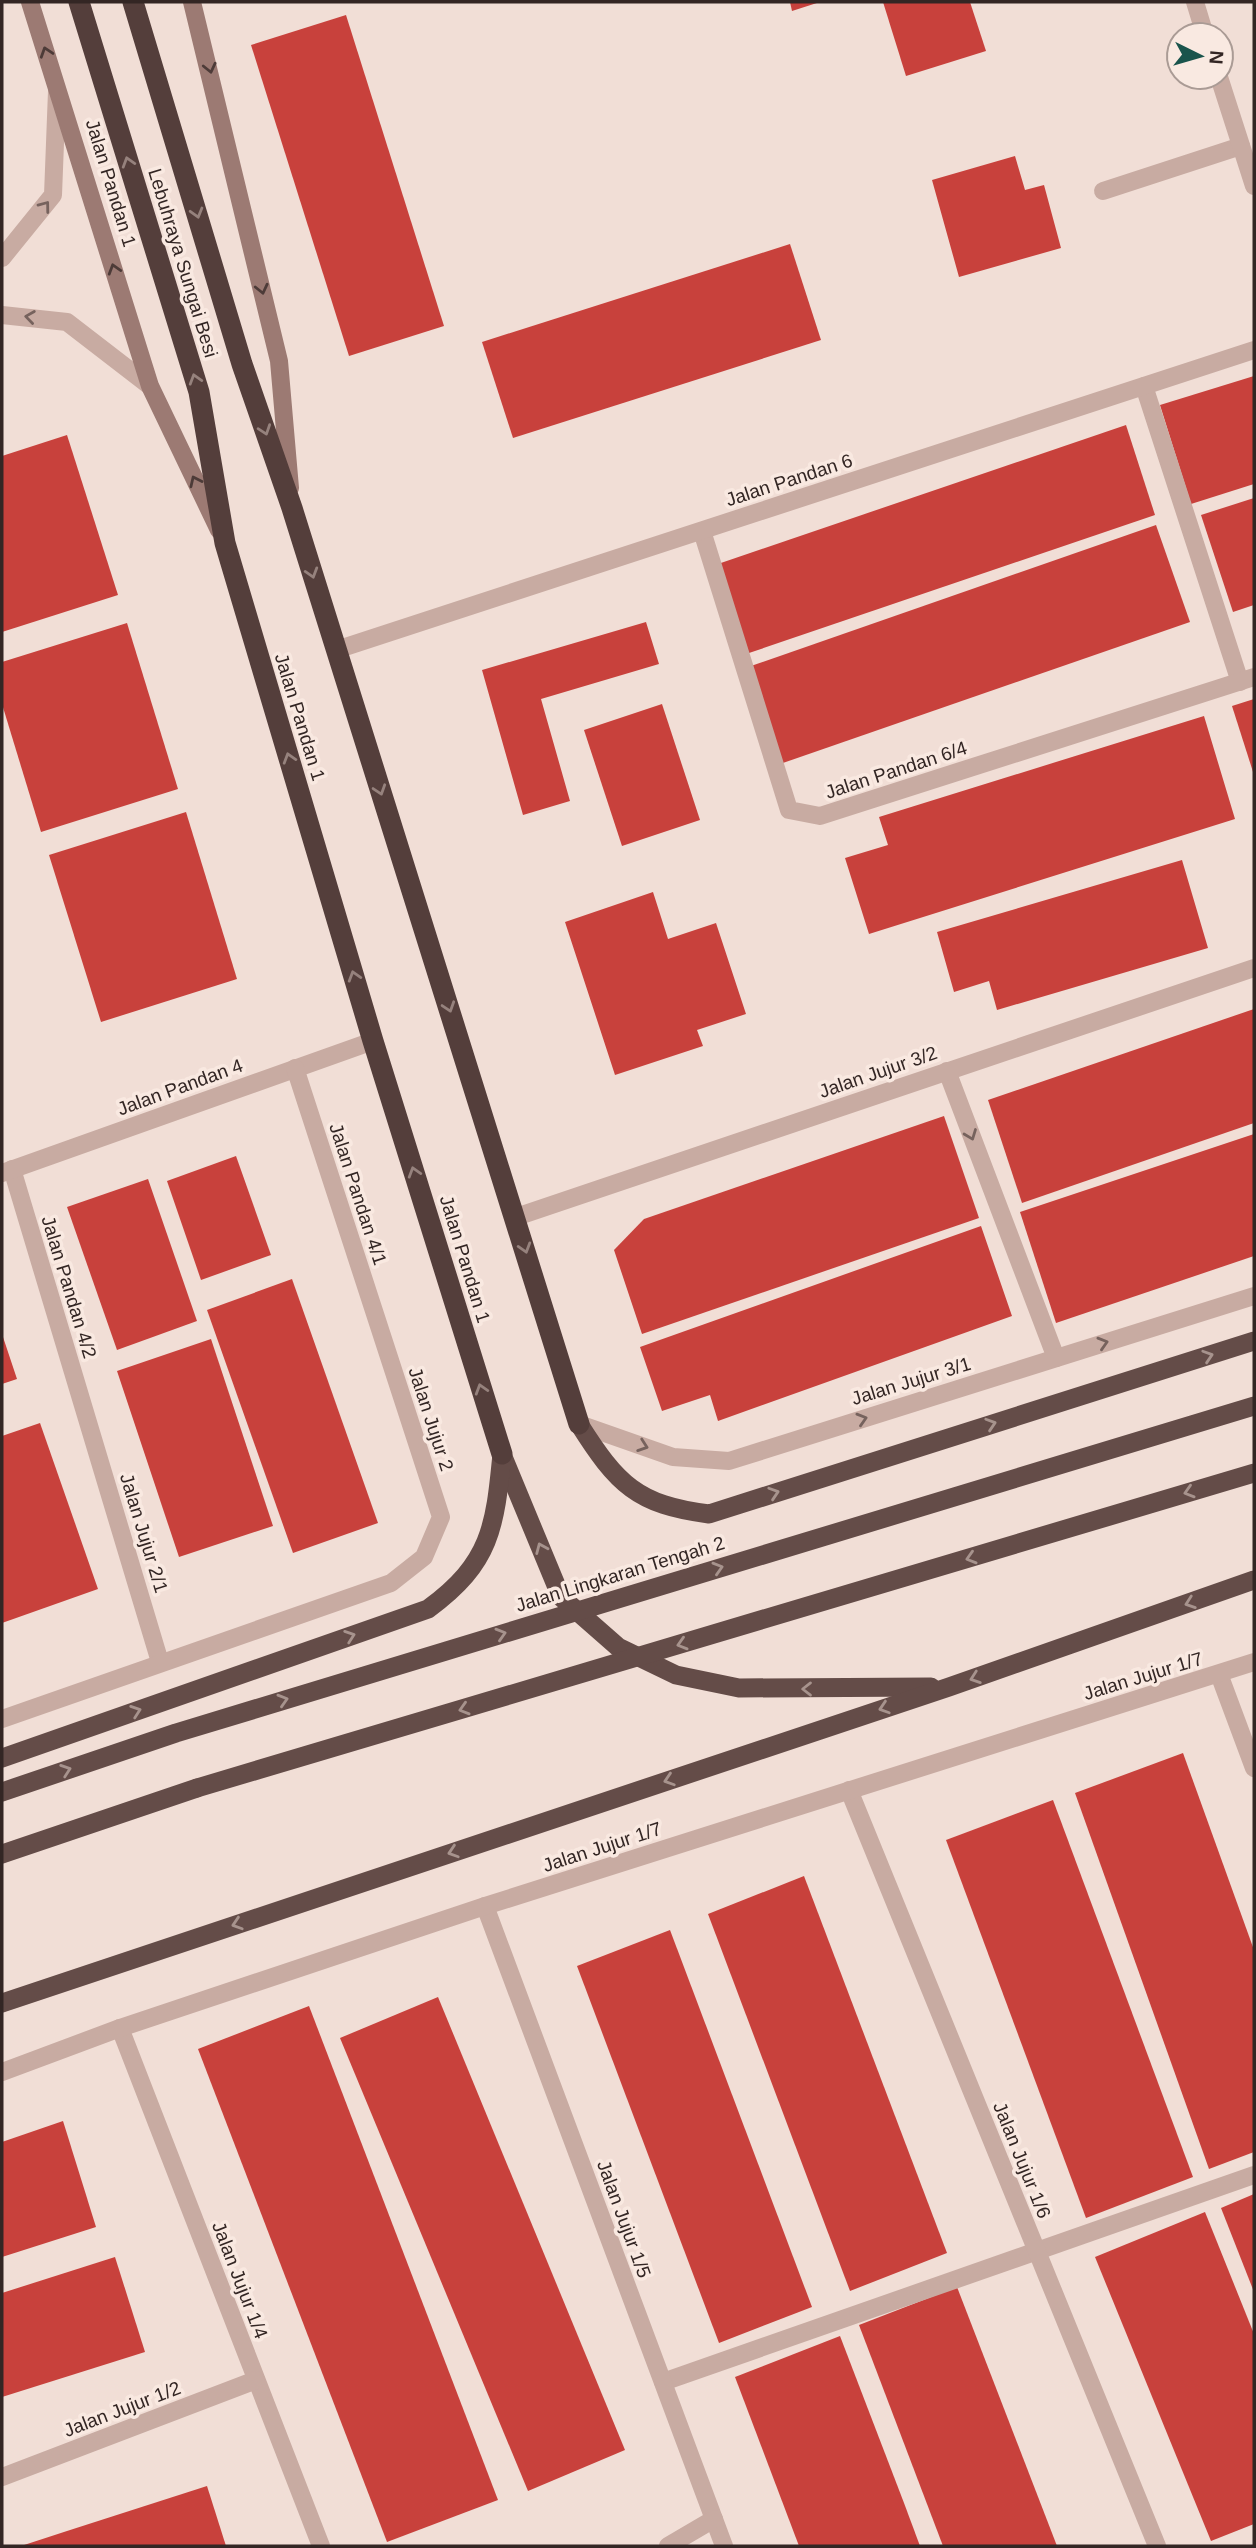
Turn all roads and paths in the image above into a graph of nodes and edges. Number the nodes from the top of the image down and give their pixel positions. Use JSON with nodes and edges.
{"nodes":[{"id":1,"x":30,"y":2,"type":"edge"},
{"id":2,"x":79,"y":2,"type":"edge"},
{"id":3,"x":133,"y":2,"type":"edge"},
{"id":4,"x":192,"y":2,"type":"edge"},
{"id":5,"x":1195,"y":2,"type":"edge"},
{"id":6,"x":1201,"y":21,"type":"edge"},
{"id":7,"x":57,"y":88,"type":"junction"},
{"id":8,"x":1223,"y":91,"type":"edge"},
{"id":9,"x":1241,"y":146,"type":"junction"},
{"id":10,"x":1254,"y":187,"type":"edge"},
{"id":11,"x":1104,"y":191,"type":"dead end"},
{"id":12,"x":2,"y":258,"type":"edge"},
{"id":13,"x":2,"y":315,"type":"edge"},
{"id":14,"x":1254,"y":349,"type":"edge"},
{"id":15,"x":150,"y":386,"type":"junction"},
{"id":16,"x":1144,"y":386,"type":"junction"},
{"id":17,"x":292,"y":508,"type":"junction"},
{"id":18,"x":702,"y":531,"type":"junction"},
{"id":19,"x":225,"y":543,"type":"junction"},
{"id":20,"x":336,"y":650,"type":"junction"},
{"id":21,"x":1247,"y":680,"type":"edge"},
{"id":22,"x":1254,"y":968,"type":"edge"},
{"id":23,"x":373,"y":1041,"type":"junction"},
{"id":24,"x":295,"y":1068,"type":"junction"},
{"id":25,"x":947,"y":1071,"type":"junction"},
{"id":26,"x":7,"y":1171,"type":"edge"},
{"id":27,"x":516,"y":1217,"type":"junction"},
{"id":28,"x":1254,"y":1296,"type":"edge"},
{"id":29,"x":382,"y":1333,"type":"joint"},
{"id":30,"x":1254,"y":1341,"type":"edge"},
{"id":31,"x":1056,"y":1358,"type":"junction"},
{"id":32,"x":1254,"y":1406,"type":"edge"},
{"id":33,"x":86,"y":1416,"type":"joint"},
{"id":34,"x":579,"y":1424,"type":"junction"},
{"id":35,"x":502,"y":1454,"type":"junction"},
{"id":36,"x":1254,"y":1473,"type":"edge"},
{"id":37,"x":1254,"y":1580,"type":"edge"},
{"id":38,"x":160,"y":1662,"type":"junction"},
{"id":39,"x":1254,"y":1662,"type":"edge"},
{"id":40,"x":1219,"y":1674,"type":"junction"},
{"id":41,"x":949,"y":1687,"type":"junction"},
{"id":42,"x":2,"y":1719,"type":"edge"},
{"id":43,"x":2,"y":1758,"type":"edge"},
{"id":44,"x":1254,"y":1768,"type":"edge"},
{"id":45,"x":849,"y":1790,"type":"junction"},
{"id":46,"x":2,"y":1792,"type":"edge"},
{"id":47,"x":2,"y":1854,"type":"edge"},
{"id":48,"x":485,"y":1906,"type":"junction"},
{"id":49,"x":2,"y":2003,"type":"edge"},
{"id":50,"x":120,"y":2028,"type":"junction"},
{"id":51,"x":2,"y":2072,"type":"edge"},
{"id":52,"x":1254,"y":2175,"type":"edge"},
{"id":53,"x":1036,"y":2252,"type":"junction"},
{"id":54,"x":256,"y":2380,"type":"junction"},
{"id":55,"x":663,"y":2382,"type":"junction"},
{"id":56,"x":2,"y":2477,"type":"edge"},
{"id":57,"x":714,"y":2519,"type":"junction"},
{"id":58,"x":321,"y":2546,"type":"edge"},
{"id":59,"x":668,"y":2546,"type":"edge"},
{"id":60,"x":724,"y":2546,"type":"edge"},
{"id":61,"x":1157,"y":2546,"type":"edge"}],
"edges":[{"from":7,"to":1,"type":"main road","name":"Jalan Pandan 1","one_way":true},
{"from":19,"to":2,"type":"highway","name":"Lebuhraya Sungai Besi","one_way":true},
{"from":3,"to":17,"type":"highway","name":"Lebuhraya Sungai Besi","one_way":true},
{"from":4,"to":17,"type":"main road","one_way":true},
{"from":5,"to":6,"type":"street"},
{"from":12,"to":7,"type":"street","one_way":true},
{"from":15,"to":7,"type":"main road","name":"Jalan Pandan 1","one_way":true},
{"from":8,"to":9,"type":"street"},
{"from":9,"to":10,"type":"street"},
{"from":9,"to":11,"type":"street"},
{"from":15,"to":13,"type":"street","one_way":true},
{"from":14,"to":16,"type":"street","name":"Jalan Pandan 6"},
{"from":19,"to":15,"type":"main road","name":"Jalan Pandan 1","one_way":true},
{"from":16,"to":18,"type":"street","name":"Jalan Pandan 6"},
{"from":16,"to":21,"type":"street"},
{"from":17,"to":20,"type":"highway","one_way":true},
{"from":18,"to":20,"type":"street","name":"Jalan Pandan 6"},
{"from":18,"to":21,"type":"street","name":"Jalan Pandan 6/4"},
{"from":23,"to":19,"type":"highway","name":"Jalan Pandan 1","one_way":true},
{"from":20,"to":27,"type":"highway","one_way":true},
{"from":22,"to":25,"type":"street","name":"Jalan Jujur 3/2"},
{"from":23,"to":24,"type":"street","name":"Jalan Pandan 4"},
{"from":35,"to":23,"type":"highway","name":"Jalan Pandan 1","one_way":true},
{"from":24,"to":26,"type":"street","name":"Jalan Pandan 4"},
{"from":24,"to":29,"type":"street","name":"Jalan Pandan 4/1"},
{"from":25,"to":27,"type":"street","name":"Jalan Jujur 3/2"},
{"from":25,"to":31,"type":"street","one_way":true},
{"from":26,"to":33,"type":"street","name":"Jalan Pandan 4/2"},
{"from":27,"to":34,"type":"highway","one_way":true},
{"from":31,"to":28,"type":"street","name":"Jalan Jujur 3/1","one_way":true},
{"from":29,"to":38,"type":"street","name":"Jalan Jujur 2"},
{"from":34,"to":30,"type":"highway","one_way":true},
{"from":34,"to":31,"type":"street","name":"Jalan Jujur 3/1","one_way":true},
{"from":46,"to":32,"type":"highway","name":"Jalan Lingkaran Tengah 2","one_way":true,"bridge":true},
{"from":33,"to":38,"type":"street","name":"Jalan Jujur 2/1"},
{"from":41,"to":35,"type":"highway","one_way":true},
{"from":43,"to":35,"type":"highway","one_way":true},
{"from":36,"to":47,"type":"highway","one_way":true,"bridge":true},
{"from":37,"to":41,"type":"highway","one_way":true},
{"from":38,"to":42,"type":"street"},
{"from":39,"to":40,"type":"street","name":"Jalan Jujur 1/7"},
{"from":40,"to":44,"type":"street","name":"Jalan Jujur 1/7"},
{"from":40,"to":45,"type":"street","name":"Jalan Jujur 1/7"},
{"from":41,"to":49,"type":"highway","one_way":true},
{"from":45,"to":48,"type":"street","name":"Jalan Jujur 1/7"},
{"from":45,"to":53,"type":"street","name":"Jalan Jujur 1/6"},
{"from":48,"to":50,"type":"street","name":"Jalan Jujur 1/7"},
{"from":48,"to":55,"type":"street","name":"Jalan Jujur 1/5"},
{"from":50,"to":51,"type":"street","name":"Jalan Jujur 1/7"},
{"from":50,"to":54,"type":"street","name":"Jalan Jujur 1/4"},
{"from":52,"to":53,"type":"street"},
{"from":53,"to":55,"type":"street"},
{"from":53,"to":61,"type":"street","name":"Jalan Jujur 1/6"},
{"from":54,"to":56,"type":"street","name":"Jalan Jujur 1/2"},
{"from":54,"to":58,"type":"street","name":"Jalan Jujur 1/4"},
{"from":55,"to":57,"type":"street","name":"Jalan Jujur 1/5"},
{"from":57,"to":59,"type":"street"},
{"from":57,"to":60,"type":"street","name":"Jalan Jujur 1/5"}]}
